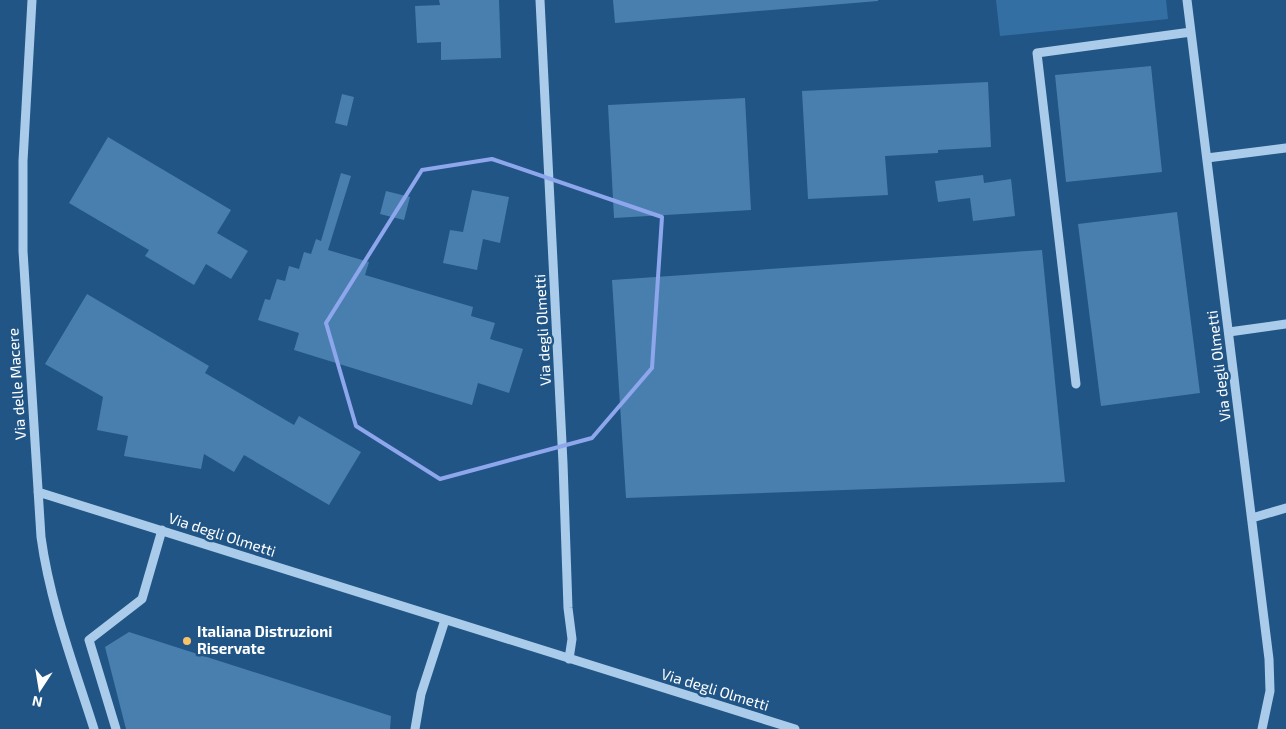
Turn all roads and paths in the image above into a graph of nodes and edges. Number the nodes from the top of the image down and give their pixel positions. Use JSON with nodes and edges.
{"nodes":[{"id":1,"x":32,"y":0,"type":"edge"},
{"id":2,"x":540,"y":0,"type":"edge"},
{"id":3,"x":1187,"y":0,"type":"edge"},
{"id":4,"x":1191,"y":32,"type":"junction"},
{"id":5,"x":1286,"y":148,"type":"edge"},
{"id":6,"x":1207,"y":158,"type":"junction"},
{"id":7,"x":1286,"y":324,"type":"edge"},
{"id":8,"x":1229,"y":332,"type":"junction"},
{"id":9,"x":1076,"y":384,"type":"dead end"},
{"id":10,"x":38,"y":492,"type":"junction"},
{"id":11,"x":1286,"y":508,"type":"edge"},
{"id":12,"x":1252,"y":518,"type":"junction"},
{"id":13,"x":162,"y":530,"type":"junction"},
{"id":14,"x":445,"y":620,"type":"junction"},
{"id":15,"x":570,"y":659,"type":"junction"},
{"id":16,"x":94,"y":729,"type":"edge"},
{"id":17,"x":116,"y":729,"type":"edge"},
{"id":18,"x":415,"y":729,"type":"edge"},
{"id":19,"x":795,"y":729,"type":"edge"},
{"id":20,"x":1262,"y":729,"type":"edge"}],
"edges":[{"from":1,"to":10,"type":"street","name":"Via delle Macere"},
{"from":2,"to":15,"type":"street","name":"Via degli Olmetti"},
{"from":3,"to":4,"type":"street","name":"Via degli Olmetti"},
{"from":4,"to":6,"type":"street","name":"Via degli Olmetti"},
{"from":4,"to":9,"type":"street"},
{"from":5,"to":6,"type":"street"},
{"from":6,"to":8,"type":"street","name":"Via degli Olmetti"},
{"from":7,"to":8,"type":"street"},
{"from":8,"to":12,"type":"street","name":"Via degli Olmetti"},
{"from":10,"to":13,"type":"street","name":"Via degli Olmetti"},
{"from":10,"to":16,"type":"street","name":"Via delle Macere"},
{"from":11,"to":12,"type":"street"},
{"from":12,"to":20,"type":"street","name":"Via degli Olmetti"},
{"from":13,"to":14,"type":"street","name":"Via degli Olmetti"},
{"from":13,"to":17,"type":"street"},
{"from":14,"to":15,"type":"street","name":"Via degli Olmetti"},
{"from":14,"to":18,"type":"street"},
{"from":15,"to":19,"type":"street","name":"Via degli Olmetti"}]}
